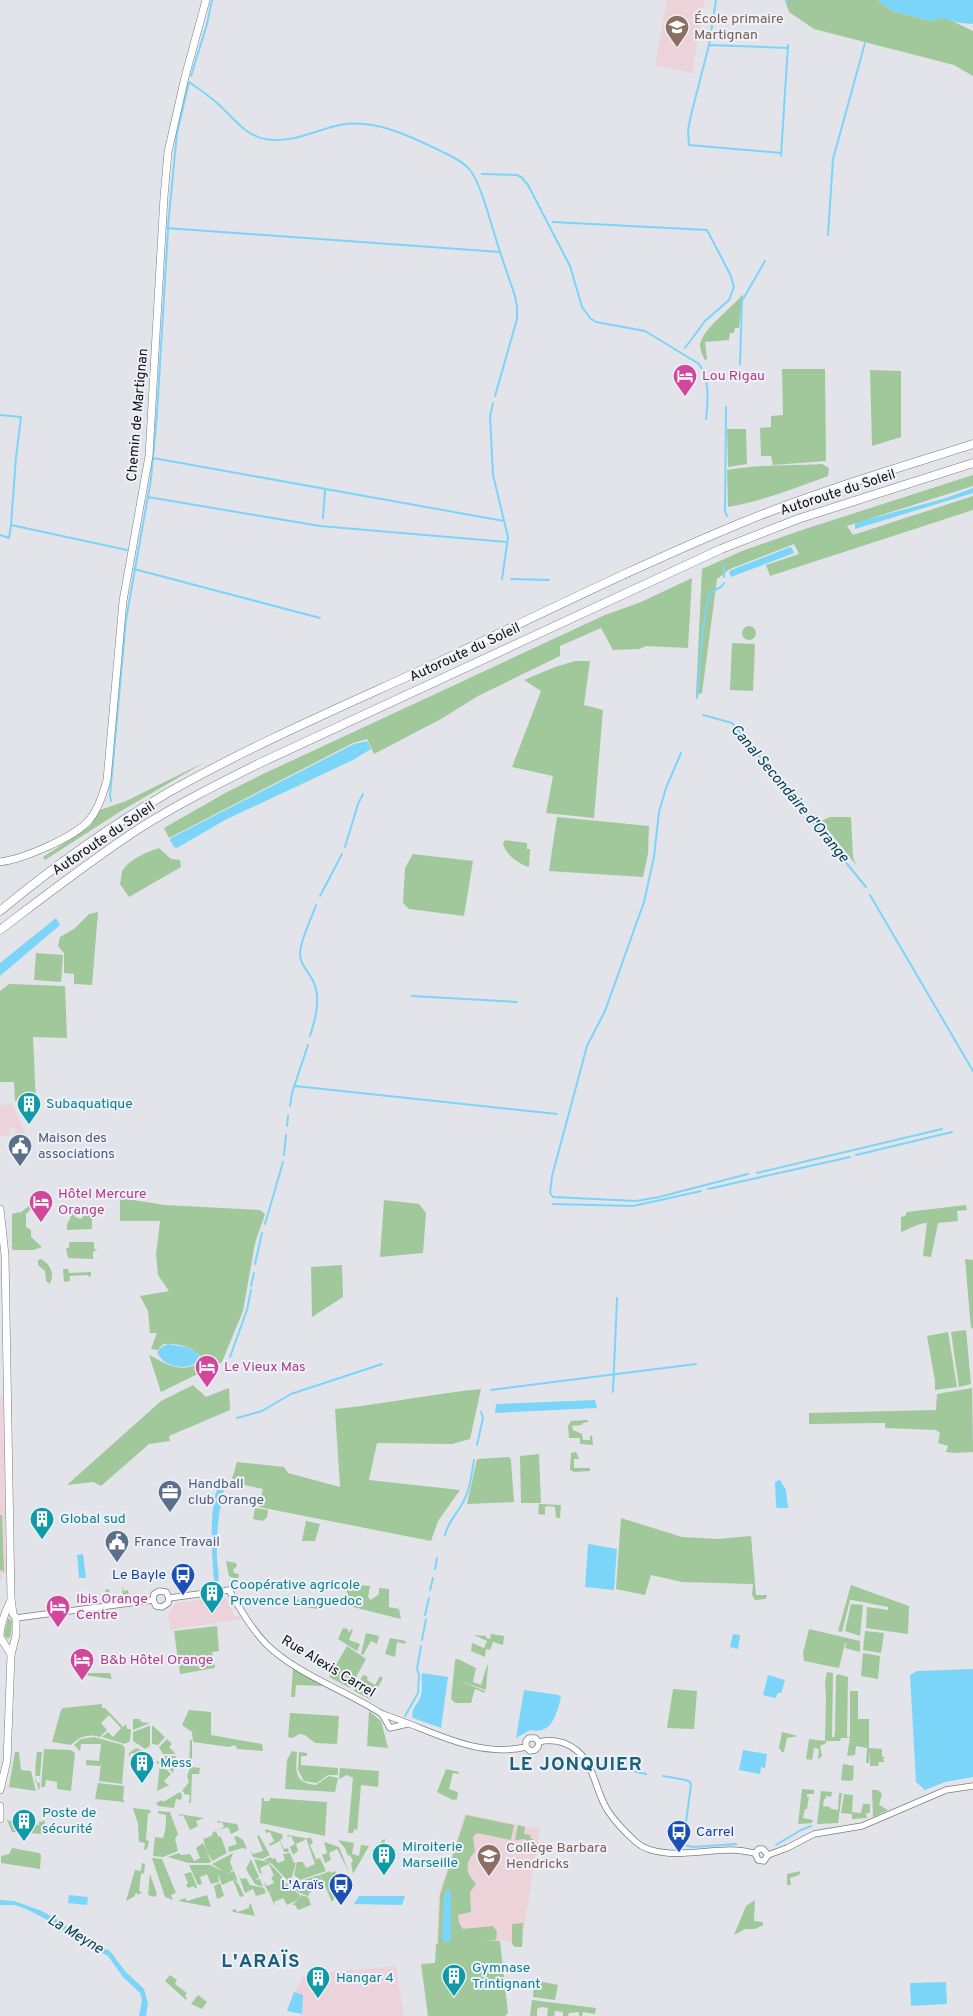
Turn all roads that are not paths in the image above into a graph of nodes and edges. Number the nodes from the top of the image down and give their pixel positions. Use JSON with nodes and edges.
{"nodes":[{"id":1,"x":206,"y":0,"type":"edge"},
{"id":2,"x":973,"y":444,"type":"edge"},
{"id":3,"x":973,"y":463,"type":"edge"},
{"id":4,"x":0,"y":862,"type":"edge"},
{"id":5,"x":0,"y":911,"type":"edge"},
{"id":6,"x":0,"y":930,"type":"edge"},
{"id":7,"x":0,"y":1209,"type":"edge"},
{"id":8,"x":169,"y":1598,"type":"junction"},
{"id":9,"x":153,"y":1600,"type":"junction"},
{"id":10,"x":12,"y":1615,"type":"junction"},
{"id":11,"x":0,"y":1636,"type":"edge"},
{"id":12,"x":14,"y":1641,"type":"junction"},
{"id":13,"x":5,"y":1643,"type":"junction"},
{"id":14,"x":12,"y":1655,"type":"junction"},
{"id":15,"x":389,"y":1719,"type":"junction"},
{"id":16,"x":398,"y":1724,"type":"junction"},
{"id":17,"x":7,"y":1748,"type":"junction"},
{"id":18,"x":0,"y":1776,"type":"edge"},
{"id":19,"x":973,"y":1786,"type":"edge"},
{"id":20,"x":0,"y":1790,"type":"edge"},
{"id":21,"x":0,"y":1806,"type":"edge"},
{"id":22,"x":0,"y":1819,"type":"edge"},
{"id":23,"x":755,"y":1853,"type":"junction"},
{"id":24,"x":768,"y":1855,"type":"junction"}],
"edges":[{"from":1,"to":4,"type":"main road","name":"Chemin de Martignan"},
{"from":2,"to":5,"type":"highway","name":"Autoroute du Soleil"},
{"from":3,"to":6,"type":"highway","name":"Autoroute du Soleil"},
{"from":7,"to":10,"type":"main road"},
{"from":8,"to":9,"type":"street"},
{"from":8,"to":9,"type":"street"},
{"from":8,"to":15,"type":"street","name":"Rue Alexis Carrel"},
{"from":9,"to":10,"type":"street"},
{"from":10,"to":11,"type":"main road"},
{"from":10,"to":12,"type":"main road"},
{"from":11,"to":13,"type":"main road"},
{"from":12,"to":13,"type":"main road"},
{"from":12,"to":14,"type":"main road"},
{"from":13,"to":14,"type":"main road"},
{"from":14,"to":17,"type":"main road"},
{"from":15,"to":16,"type":"street"},
{"from":15,"to":16,"type":"street"},
{"from":16,"to":23,"type":"street"},
{"from":17,"to":18,"type":"main road"},
{"from":17,"to":20,"type":"main road"},
{"from":19,"to":24,"type":"street"},
{"from":21,"to":22,"type":"main road"},
{"from":23,"to":24,"type":"street"},
{"from":23,"to":24,"type":"street"}]}
